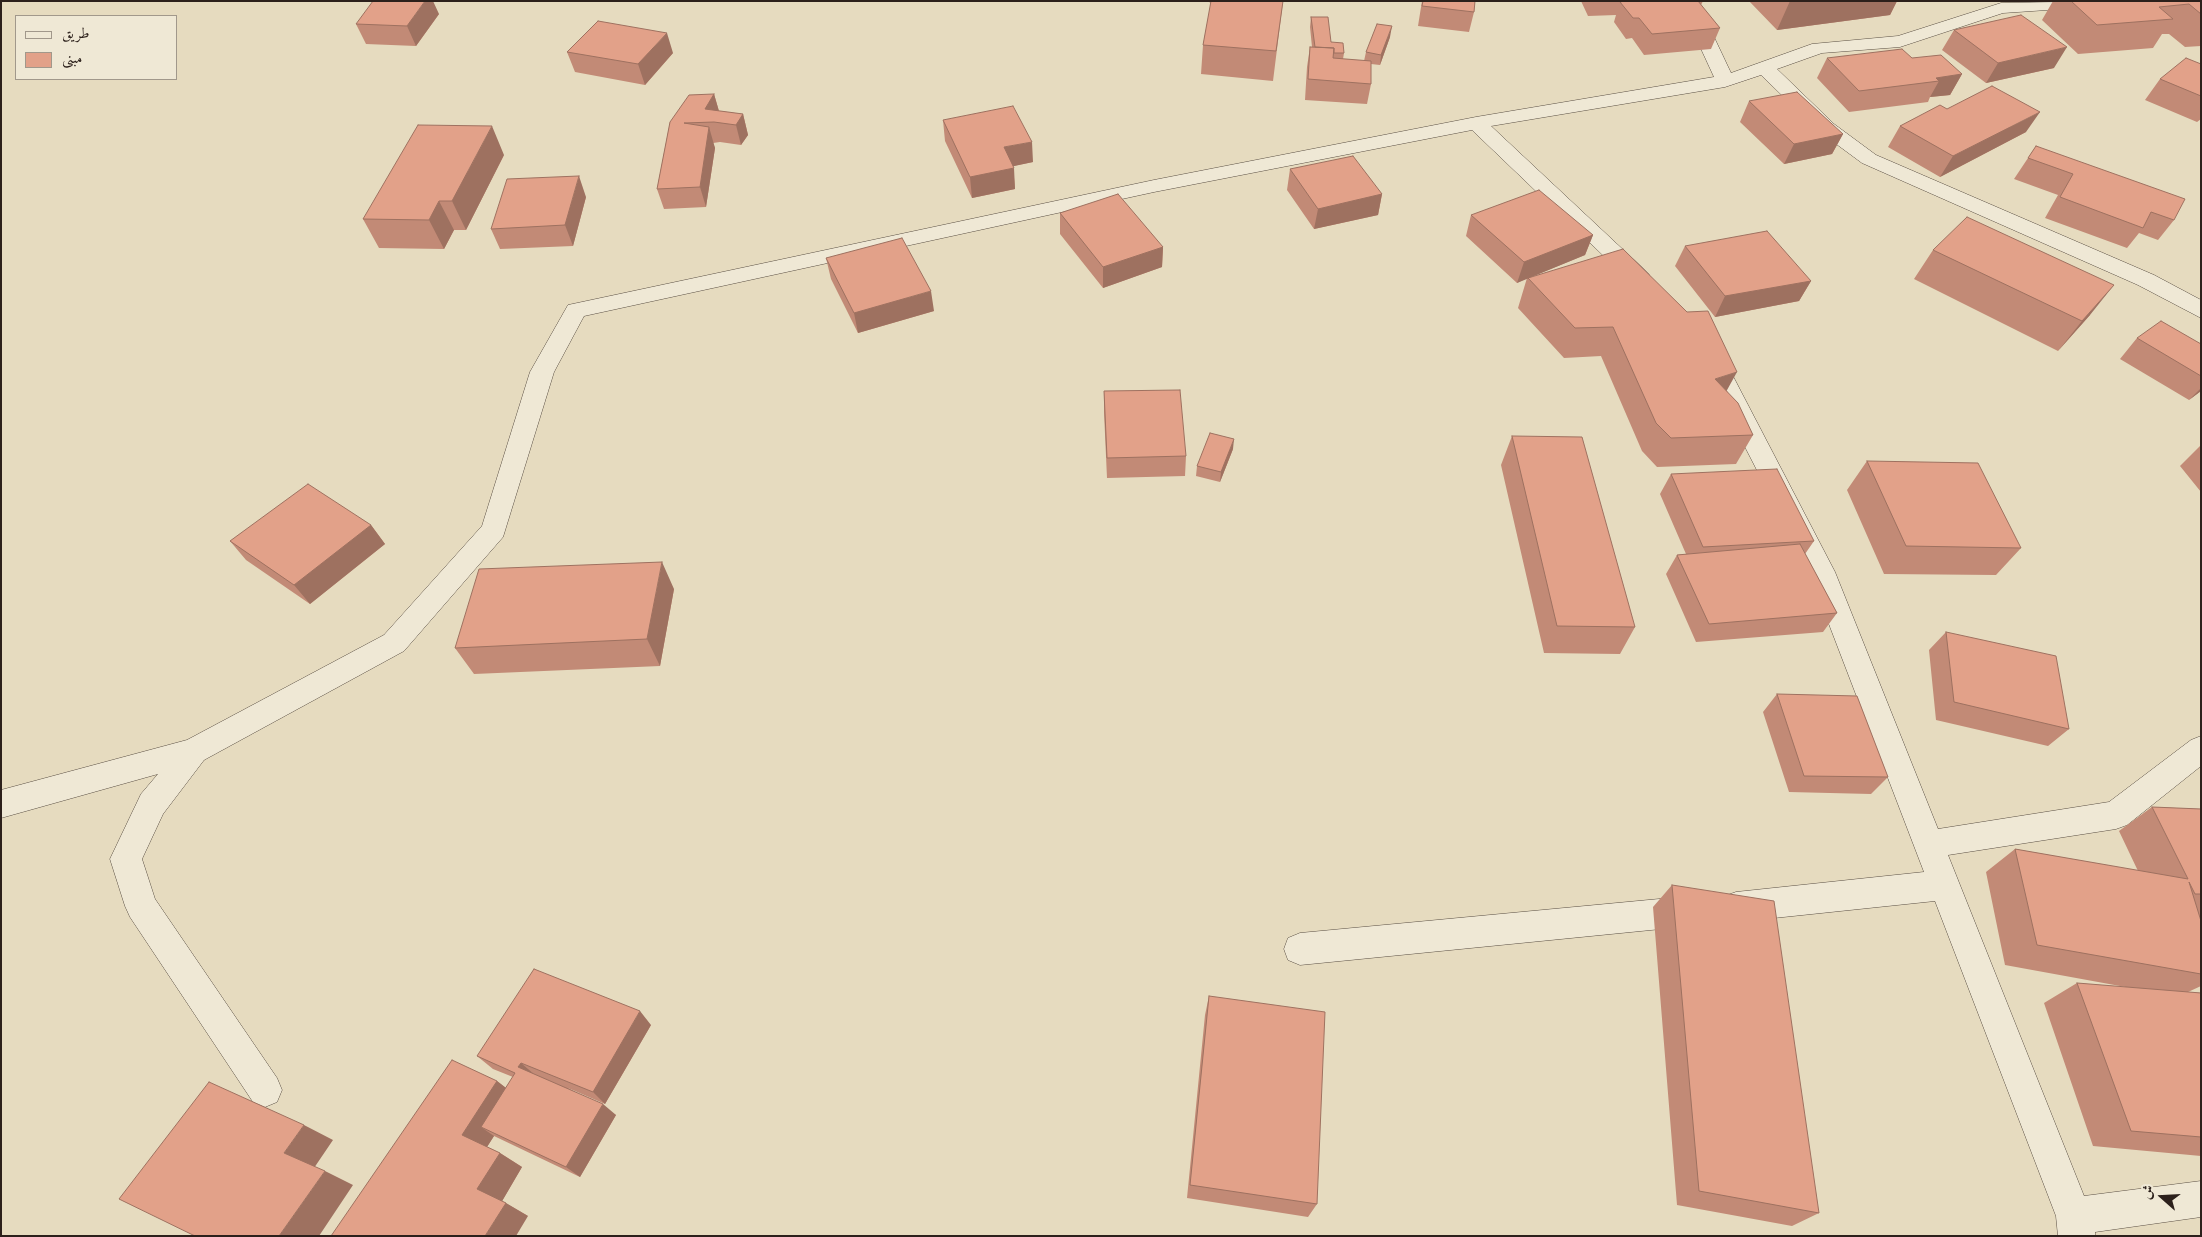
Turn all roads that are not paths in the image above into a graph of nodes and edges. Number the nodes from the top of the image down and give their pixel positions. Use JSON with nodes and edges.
{"nodes":[{"id":1,"x":1688,"y":1,"type":"edge"},
{"id":2,"x":2106,"y":1,"type":"edge"},
{"id":3,"x":1764,"y":67,"type":"junction"},
{"id":4,"x":1725,"y":81,"type":"junction"},
{"id":5,"x":1476,"y":123,"type":"junction"},
{"id":6,"x":1655,"y":292,"type":"edge"},
{"id":7,"x":2201,"y":310,"type":"edge"},
{"id":8,"x":1698,"y":333,"type":"edge"},
{"id":9,"x":2201,"y":749,"type":"edge"},
{"id":10,"x":194,"y":750,"type":"junction"},
{"id":11,"x":1,"y":804,"type":"edge"},
{"id":12,"x":1929,"y":844,"type":"junction"},
{"id":13,"x":1945,"y":885,"type":"junction"},
{"id":14,"x":1300,"y":949,"type":"dead end"},
{"id":15,"x":265,"y":1090,"type":"dead end"},
{"id":16,"x":2201,"y":1199,"type":"edge"},
{"id":17,"x":2076,"y":1226,"type":"edge"}],
"edges":[{"from":1,"to":4,"type":"street"},
{"from":2,"to":3,"type":"street"},
{"from":3,"to":4,"type":"street"},
{"from":3,"to":7,"type":"street"},
{"from":4,"to":5,"type":"street"},
{"from":5,"to":6,"type":"street"},
{"from":5,"to":10,"type":"street"},
{"from":8,"to":12,"type":"street"},
{"from":9,"to":12,"type":"street"},
{"from":10,"to":11,"type":"street"},
{"from":10,"to":15,"type":"street"},
{"from":12,"to":13,"type":"street"},
{"from":13,"to":14,"type":"street"},
{"from":13,"to":17,"type":"street"},
{"from":16,"to":17,"type":"street"}]}
